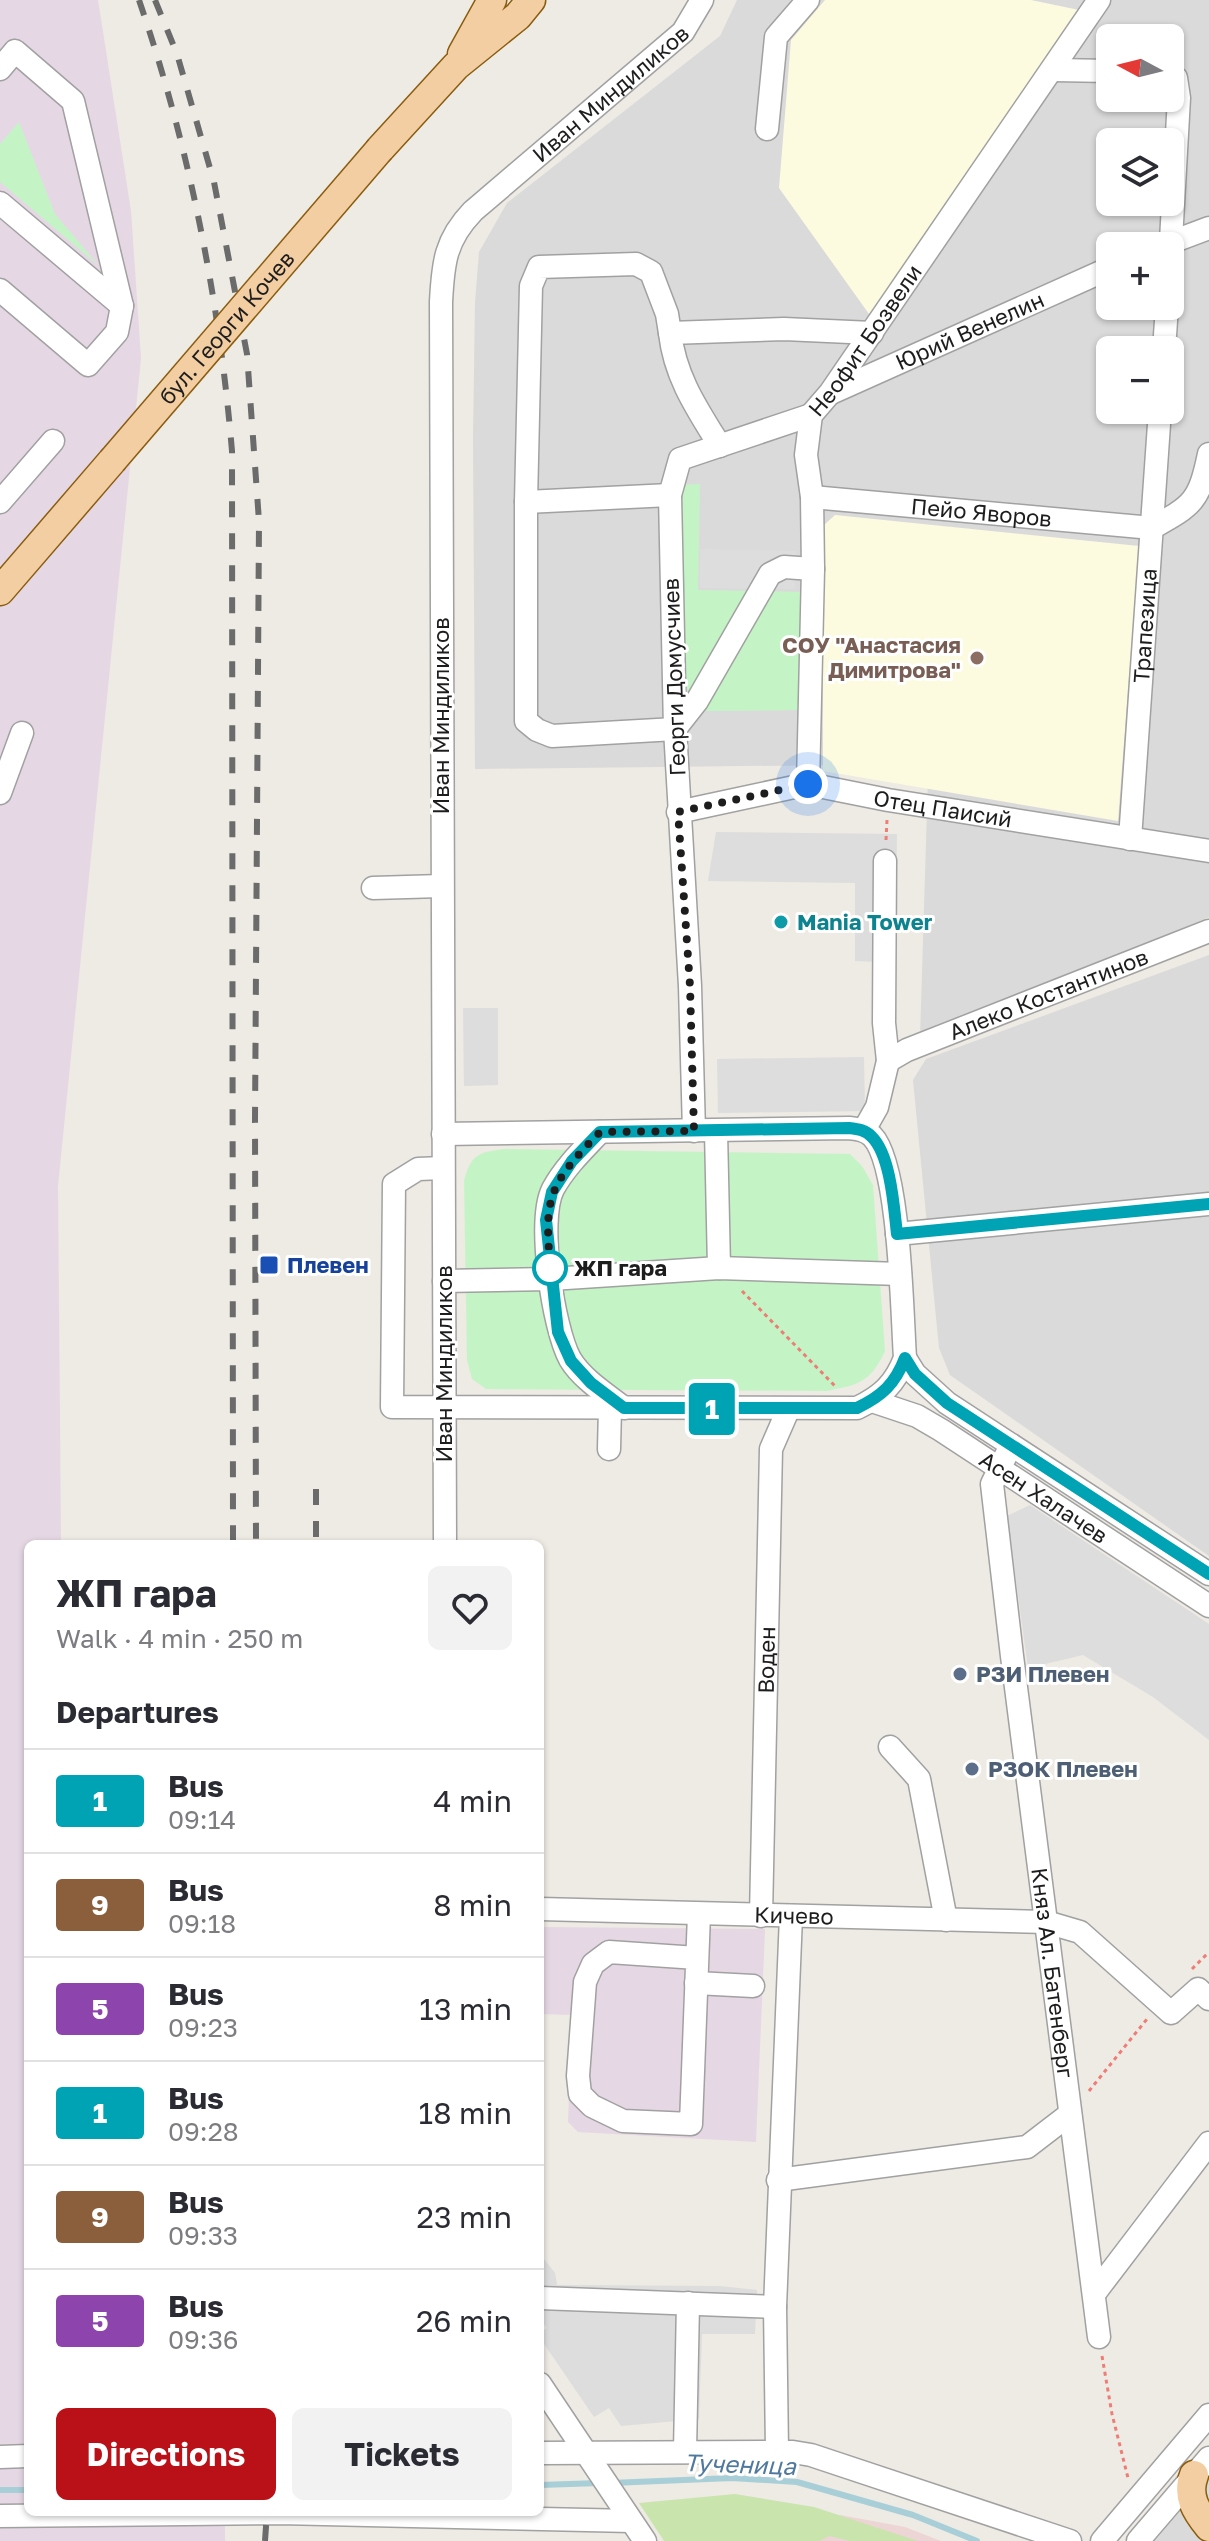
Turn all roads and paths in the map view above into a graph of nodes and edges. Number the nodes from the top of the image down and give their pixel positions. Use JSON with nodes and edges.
{"nodes":[{"id":1,"x":492,"y":0,"type":"edge"},
{"id":2,"x":531,"y":0,"type":"edge"},
{"id":3,"x":702,"y":0,"type":"edge"},
{"id":4,"x":808,"y":0,"type":"edge"},
{"id":5,"x":1099,"y":0,"type":"edge"},
{"id":6,"x":456,"y":66,"type":"junction"},
{"id":7,"x":0,"y":69,"type":"edge"},
{"id":8,"x":1054,"y":70,"type":"junction"},
{"id":9,"x":1096,"y":71,"type":"edge"},
{"id":10,"x":1178,"y":112,"type":"edge"},
{"id":11,"x":767,"y":129,"type":"dead end"},
{"id":12,"x":0,"y":203,"type":"edge"},
{"id":13,"x":1209,"y":228,"type":"edge"},
{"id":14,"x":1168,"y":232,"type":"edge"},
{"id":15,"x":1184,"y":240,"type":"edge"},
{"id":16,"x":1096,"y":274,"type":"edge"},
{"id":17,"x":0,"y":290,"type":"edge"},
{"id":18,"x":122,"y":306,"type":"junction"},
{"id":19,"x":670,"y":333,"type":"junction"},
{"id":20,"x":872,"y":333,"type":"junction"},
{"id":21,"x":830,"y":393,"type":"junction"},
{"id":22,"x":811,"y":415,"type":"junction"},
{"id":23,"x":1159,"y":424,"type":"edge"},
{"id":24,"x":53,"y":441,"type":"dead end"},
{"id":25,"x":720,"y":446,"type":"junction"},
{"id":26,"x":1209,"y":454,"type":"edge"},
{"id":27,"x":670,"y":495,"type":"junction"},
{"id":28,"x":812,"y":497,"type":"junction"},
{"id":29,"x":0,"y":502,"type":"edge"},
{"id":30,"x":526,"y":502,"type":"junction"},
{"id":31,"x":1152,"y":528,"type":"junction"},
{"id":32,"x":813,"y":569,"type":"junction"},
{"id":33,"x":0,"y":591,"type":"edge"},
{"id":34,"x":675,"y":729,"type":"junction"},
{"id":35,"x":22,"y":733,"type":"dead end"},
{"id":36,"x":808,"y":784,"type":"junction"},
{"id":37,"x":0,"y":793,"type":"edge"},
{"id":38,"x":888,"y":800,"type":"junction"},
{"id":39,"x":678,"y":812,"type":"junction"},
{"id":40,"x":1130,"y":839,"type":"junction"},
{"id":41,"x":1209,"y":851,"type":"edge"},
{"id":42,"x":885,"y":861,"type":"joint"},
{"id":43,"x":441,"y":886,"type":"junction"},
{"id":44,"x":373,"y":888,"type":"dead end"},
{"id":45,"x":1209,"y":931,"type":"edge"},
{"id":46,"x":888,"y":1061,"type":"junction"},
{"id":47,"x":864,"y":1130,"type":"junction"},
{"id":48,"x":705,"y":1131,"type":"junction"},
{"id":49,"x":600,"y":1132,"type":"junction"},
{"id":50,"x":443,"y":1134,"type":"junction"},
{"id":51,"x":443,"y":1168,"type":"junction"},
{"id":52,"x":1209,"y":1204,"type":"edge"},
{"id":53,"x":897,"y":1234,"type":"junction"},
{"id":54,"x":719,"y":1268,"type":"junction"},
{"id":55,"x":900,"y":1274,"type":"junction"},
{"id":56,"x":551,"y":1279,"type":"junction"},
{"id":57,"x":444,"y":1281,"type":"junction"},
{"id":58,"x":905,"y":1358,"type":"junction"},
{"id":59,"x":865,"y":1405,"type":"junction"},
{"id":60,"x":444,"y":1407,"type":"junction"},
{"id":61,"x":617,"y":1408,"type":"junction"},
{"id":62,"x":788,"y":1410,"type":"junction"},
{"id":63,"x":1011,"y":1445,"type":"junction"},
{"id":64,"x":609,"y":1449,"type":"dead end"},
{"id":65,"x":999,"y":1467,"type":"junction"},
{"id":66,"x":445,"y":1540,"type":"edge"},
{"id":67,"x":1209,"y":1574,"type":"edge"},
{"id":68,"x":1209,"y":1606,"type":"edge"},
{"id":69,"x":890,"y":1747,"type":"dead end"},
{"id":70,"x":544,"y":1909,"type":"edge"},
{"id":71,"x":699,"y":1914,"type":"junction"},
{"id":72,"x":761,"y":1916,"type":"junction"},
{"id":73,"x":791,"y":1916,"type":"junction"},
{"id":74,"x":946,"y":1920,"type":"junction"},
{"id":75,"x":1046,"y":1922,"type":"junction"},
{"id":76,"x":1209,"y":1952,"type":"edge"},
{"id":77,"x":697,"y":1958,"type":"junction"},
{"id":78,"x":1189,"y":1972,"type":"dead end"},
{"id":79,"x":696,"y":1983,"type":"junction"},
{"id":80,"x":753,"y":1986,"type":"dead end"},
{"id":81,"x":1209,"y":1999,"type":"edge"},
{"id":82,"x":1160,"y":2003,"type":"junction"},
{"id":83,"x":1070,"y":2114,"type":"junction"},
{"id":84,"x":1209,"y":2143,"type":"edge"},
{"id":85,"x":778,"y":2180,"type":"junction"},
{"id":86,"x":1094,"y":2294,"type":"junction"},
{"id":87,"x":544,"y":2298,"type":"edge"},
{"id":88,"x":688,"y":2303,"type":"junction"},
{"id":89,"x":775,"y":2307,"type":"junction"},
{"id":90,"x":1099,"y":2337,"type":"joint"},
{"id":91,"x":544,"y":2390,"type":"edge"},
{"id":92,"x":1209,"y":2415,"type":"edge"},
{"id":93,"x":685,"y":2451,"type":"junction"},
{"id":94,"x":777,"y":2451,"type":"junction"},
{"id":95,"x":544,"y":2453,"type":"edge"},
{"id":96,"x":24,"y":2456,"type":"edge"},
{"id":97,"x":0,"y":2457,"type":"edge"},
{"id":98,"x":588,"y":2457,"type":"junction"},
{"id":99,"x":1202,"y":2467,"type":"edge"},
{"id":100,"x":1134,"y":2503,"type":"junction"},
{"id":101,"x":625,"y":2512,"type":"junction"},
{"id":102,"x":544,"y":2513,"type":"edge"},
{"id":103,"x":0,"y":2516,"type":"edge"},
{"id":104,"x":24,"y":2516,"type":"edge"},
{"id":105,"x":1209,"y":2527,"type":"edge"},
{"id":106,"x":645,"y":2541,"type":"edge"},
{"id":107,"x":1070,"y":2541,"type":"edge"},
{"id":108,"x":1102,"y":2541,"type":"edge"},
{"id":109,"x":1138,"y":2541,"type":"edge"}],
"edges":[{"from":1,"to":6,"type":"main road","name":"бул. Георги Кочев"},
{"from":2,"to":6,"type":"main road","name":"бул. Георги Кочев"},
{"from":3,"to":43,"type":"street","name":"Иван Миндиликов"},
{"from":4,"to":11,"type":"street"},
{"from":5,"to":8,"type":"street","name":"Неофит Бозвели"},
{"from":6,"to":33,"type":"main road","name":"бул. Георги Кочев","bridge":true},
{"from":7,"to":18,"type":"street"},
{"from":8,"to":9,"type":"street"},
{"from":8,"to":20,"type":"street","name":"Неофит Бозвели"},
{"from":10,"to":14,"type":"street"},
{"from":12,"to":18,"type":"street"},
{"from":13,"to":15,"type":"street"},
{"from":16,"to":21,"type":"street","name":"Юрий Венелин"},
{"from":17,"to":18,"type":"street"},
{"from":19,"to":20,"type":"street"},
{"from":19,"to":25,"type":"street"},
{"from":19,"to":30,"type":"street"},
{"from":20,"to":21,"type":"street","name":"Неофит Бозвели"},
{"from":21,"to":22,"type":"street","name":"Неофит Бозвели"},
{"from":22,"to":25,"type":"street","name":"Георги Домусчиев"},
{"from":22,"to":28,"type":"street","name":"Неофит Бозвели"},
{"from":23,"to":31,"type":"street","name":"Трапезица"},
{"from":24,"to":29,"type":"street"},
{"from":25,"to":27,"type":"street","name":"Георги Домусчиев"},
{"from":26,"to":31,"type":"street"},
{"from":27,"to":30,"type":"street"},
{"from":27,"to":34,"type":"street","name":"Георги Домусчиев"},
{"from":28,"to":31,"type":"street","name":"Пейо Яворов"},
{"from":28,"to":32,"type":"street","name":"Неофит Бозвели"},
{"from":30,"to":34,"type":"street"},
{"from":31,"to":40,"type":"street","name":"Трапезица"},
{"from":32,"to":34,"type":"street"},
{"from":32,"to":36,"type":"street","name":"Неофит Бозвели"},
{"from":34,"to":39,"type":"street","name":"Георги Домусчиев"},
{"from":35,"to":37,"type":"street"},
{"from":36,"to":38,"type":"street","name":"Отец Паисий"},
{"from":36,"to":39,"type":"street","name":"Отец Паисий"},
{"from":38,"to":40,"type":"street","name":"Отец Паисий"},
{"from":38,"to":42,"type":"path"},
{"from":39,"to":48,"type":"street","name":"Георги Домусчиев"},
{"from":40,"to":41,"type":"street","name":"Отец Паисий"},
{"from":42,"to":46,"type":"street"},
{"from":43,"to":44,"type":"street"},
{"from":43,"to":50,"type":"street","name":"Иван Миндиликов"},
{"from":45,"to":46,"type":"street","name":"Алеко Костантинов"},
{"from":46,"to":47,"type":"street"},
{"from":47,"to":48,"type":"street"},
{"from":47,"to":53,"type":"street"},
{"from":48,"to":49,"type":"street"},
{"from":48,"to":54,"type":"street","name":"Георги Домусчиев"},
{"from":49,"to":50,"type":"street"},
{"from":49,"to":56,"type":"street"},
{"from":50,"to":51,"type":"street","name":"Иван Миндиликов"},
{"from":51,"to":57,"type":"street","name":"Иван Миндиликов"},
{"from":51,"to":60,"type":"street"},
{"from":52,"to":53,"type":"street"},
{"from":53,"to":55,"type":"street"},
{"from":54,"to":55,"type":"street"},
{"from":54,"to":56,"type":"street"},
{"from":54,"to":59,"type":"path"},
{"from":55,"to":58,"type":"street"},
{"from":56,"to":57,"type":"street"},
{"from":56,"to":61,"type":"street"},
{"from":57,"to":60,"type":"street","name":"Иван Миндиликов"},
{"from":58,"to":59,"type":"street"},
{"from":58,"to":63,"type":"street","name":"Асен Халачев"},
{"from":59,"to":62,"type":"street"},
{"from":59,"to":65,"type":"street","name":"Асен Халачев"},
{"from":60,"to":61,"type":"street"},
{"from":60,"to":66,"type":"street","name":"Иван Миндиликов"},
{"from":61,"to":62,"type":"street"},
{"from":61,"to":64,"type":"street"},
{"from":62,"to":72,"type":"street","name":"Воден"},
{"from":63,"to":65,"type":"street","name":"Княз Ал. Батенберг"},
{"from":63,"to":67,"type":"street","name":"Асен Халачев"},
{"from":65,"to":68,"type":"street","name":"Асен Халачев"},
{"from":65,"to":75,"type":"street","name":"Княз Ал. Батенберг"},
{"from":69,"to":74,"type":"street"},
{"from":70,"to":71,"type":"street","name":"Кичево"},
{"from":71,"to":72,"type":"street","name":"Кичево"},
{"from":71,"to":77,"type":"street"},
{"from":72,"to":73,"type":"street","name":"Кичево"},
{"from":73,"to":74,"type":"street","name":"Кичево"},
{"from":73,"to":85,"type":"street"},
{"from":74,"to":75,"type":"street","name":"Кичево"},
{"from":75,"to":82,"type":"street","name":"Кичево"},
{"from":75,"to":83,"type":"street","name":"Княз Ал. Батенберг"},
{"from":76,"to":78,"type":"path"},
{"from":77,"to":79,"type":"street"},
{"from":77,"to":79,"type":"street"},
{"from":79,"to":80,"type":"street"},
{"from":81,"to":82,"type":"street"},
{"from":82,"to":83,"type":"path"},
{"from":83,"to":85,"type":"street"},
{"from":83,"to":86,"type":"street","name":"Княз Ал. Батенберг"},
{"from":84,"to":86,"type":"street"},
{"from":85,"to":89,"type":"street"},
{"from":86,"to":90,"type":"street","name":"Княз Ал. Батенберг"},
{"from":87,"to":88,"type":"street"},
{"from":88,"to":89,"type":"street"},
{"from":88,"to":93,"type":"street"},
{"from":89,"to":94,"type":"street"},
{"from":90,"to":100,"type":"path"},
{"from":91,"to":98,"type":"street"},
{"from":92,"to":100,"type":"street"},
{"from":93,"to":94,"type":"street"},
{"from":93,"to":98,"type":"street"},
{"from":94,"to":107,"type":"street"},
{"from":95,"to":98,"type":"street"},
{"from":96,"to":97,"type":"street"},
{"from":98,"to":101,"type":"street"},
{"from":99,"to":105,"type":"main road"},
{"from":99,"to":109,"type":"street"},
{"from":100,"to":108,"type":"street"},
{"from":101,"to":102,"type":"street"},
{"from":101,"to":106,"type":"street"},
{"from":103,"to":104,"type":"street"}]}
